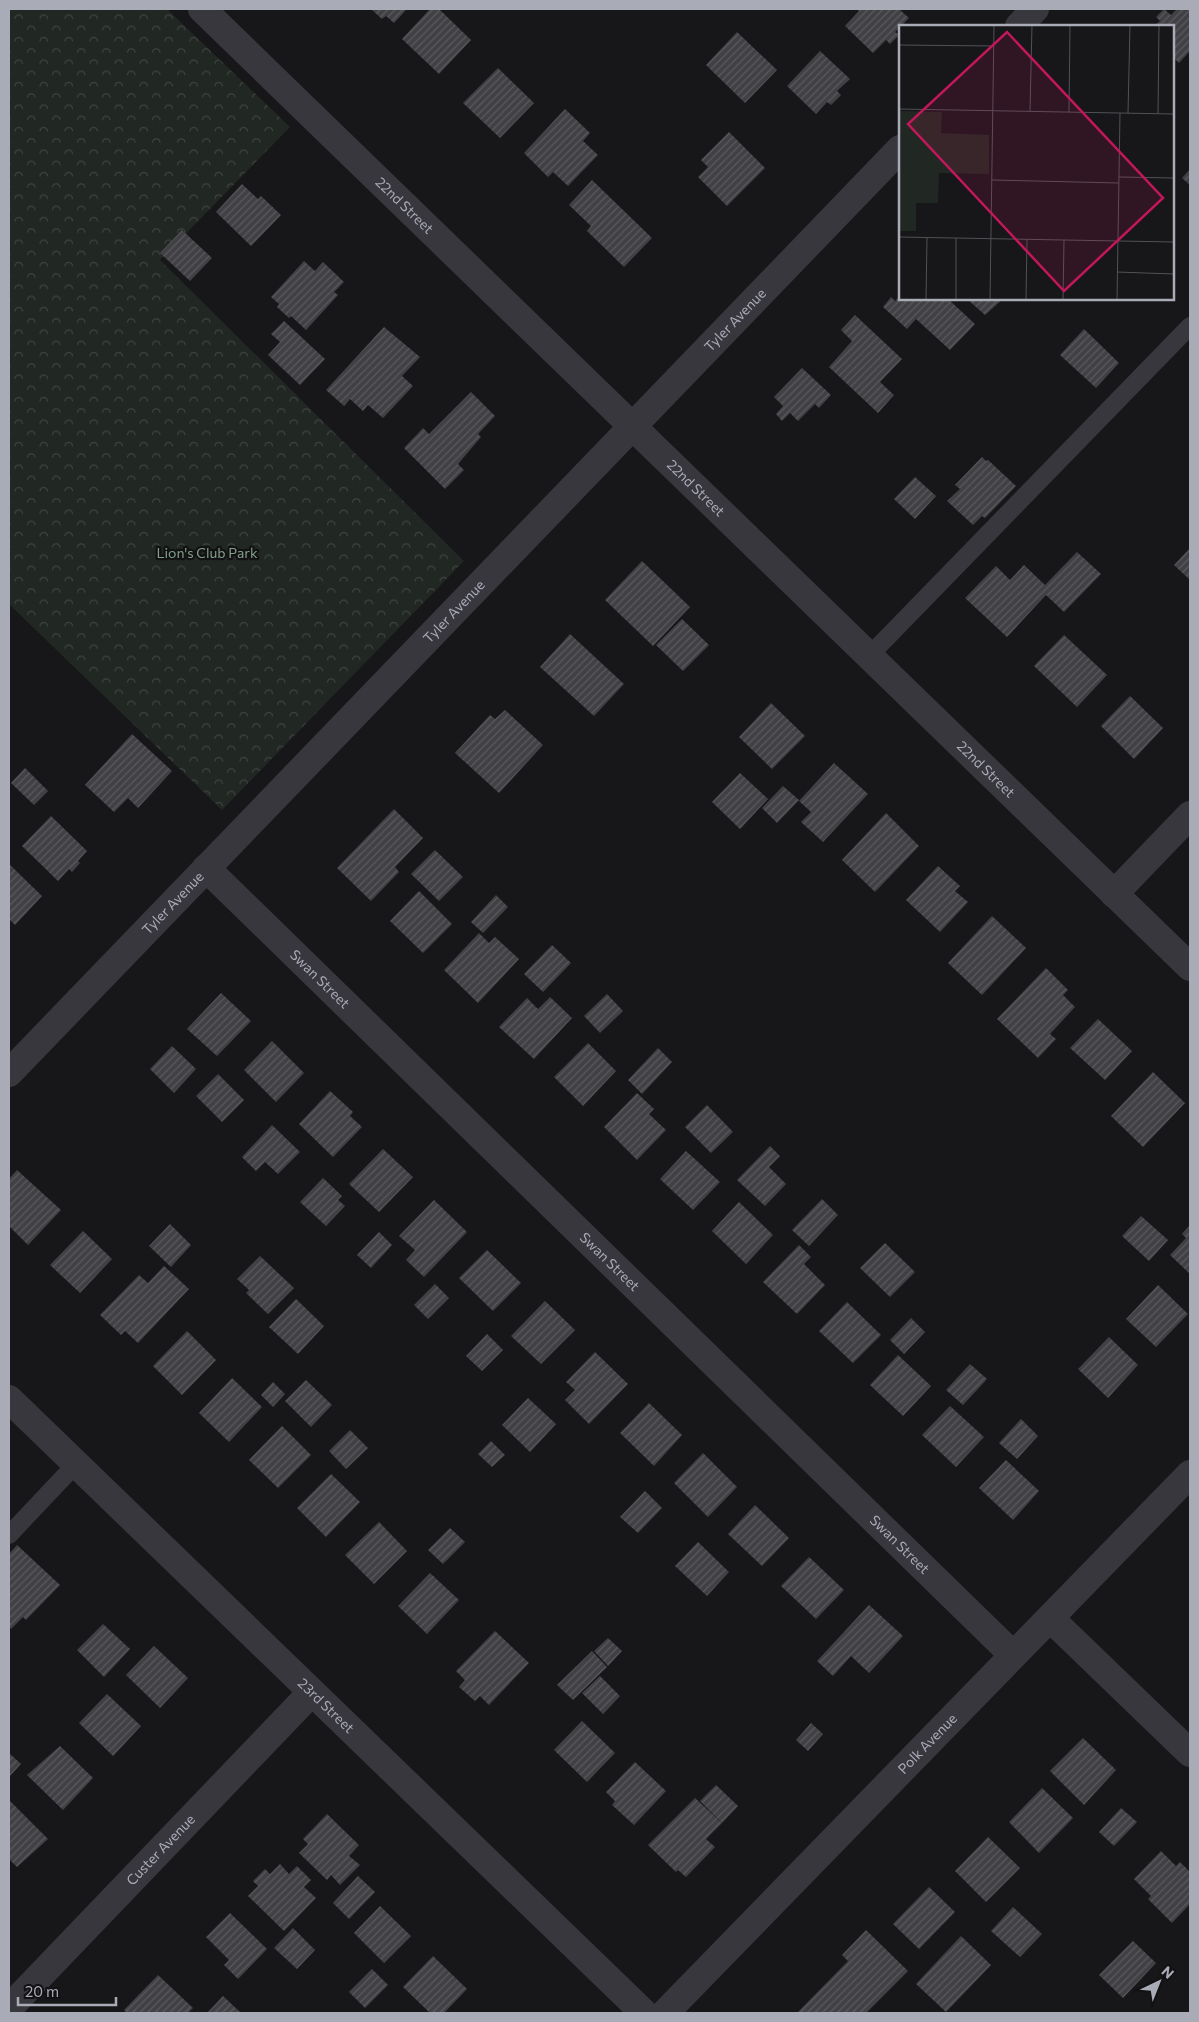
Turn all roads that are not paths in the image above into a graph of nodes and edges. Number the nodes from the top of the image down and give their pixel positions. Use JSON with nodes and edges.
{"nodes":[{"id":1,"x":202,"y":9,"type":"edge"},
{"id":2,"x":899,"y":150,"type":"edge"},
{"id":3,"x":1190,"y":326,"type":"edge"},
{"id":4,"x":632,"y":426,"type":"junction"},
{"id":5,"x":869,"y":656,"type":"junction"},
{"id":6,"x":1190,"y":816,"type":"edge"},
{"id":7,"x":206,"y":868,"type":"junction"},
{"id":8,"x":1114,"y":894,"type":"junction"},
{"id":9,"x":1190,"y":967,"type":"edge"},
{"id":10,"x":9,"y":1073,"type":"edge"},
{"id":11,"x":9,"y":1399,"type":"edge"},
{"id":12,"x":76,"y":1464,"type":"junction"},
{"id":13,"x":1190,"y":1474,"type":"edge"},
{"id":14,"x":9,"y":1535,"type":"edge"},
{"id":15,"x":1051,"y":1619,"type":"junction"},
{"id":16,"x":1013,"y":1655,"type":"junction"},
{"id":17,"x":312,"y":1692,"type":"junction"},
{"id":18,"x":1190,"y":1753,"type":"edge"},
{"id":19,"x":9,"y":2008,"type":"edge"},
{"id":20,"x":644,"y":2013,"type":"edge"},
{"id":21,"x":665,"y":2013,"type":"edge"}],
"edges":[{"from":1,"to":4,"type":"street","name":"22nd Street"},
{"from":2,"to":4,"type":"street","name":"Tyler Avenue"},
{"from":3,"to":5,"type":"lane"},
{"from":4,"to":5,"type":"street","name":"22nd Street"},
{"from":4,"to":7,"type":"street","name":"Tyler Avenue"},
{"from":5,"to":8,"type":"street","name":"22nd Street"},
{"from":6,"to":8,"type":"street"},
{"from":7,"to":10,"type":"street","name":"Tyler Avenue"},
{"from":7,"to":16,"type":"street","name":"Swan Street"},
{"from":8,"to":9,"type":"street","name":"22nd Street"},
{"from":11,"to":12,"type":"street","name":"23rd Street"},
{"from":12,"to":14,"type":"lane"},
{"from":12,"to":17,"type":"street","name":"23rd Street"},
{"from":13,"to":15,"type":"street","name":"Polk Avenue"},
{"from":15,"to":16,"type":"street","name":"Polk Avenue"},
{"from":15,"to":18,"type":"street"},
{"from":16,"to":21,"type":"street","name":"Polk Avenue"},
{"from":17,"to":19,"type":"street","name":"Custer Avenue"},
{"from":17,"to":20,"type":"street","name":"23rd Street"}]}
